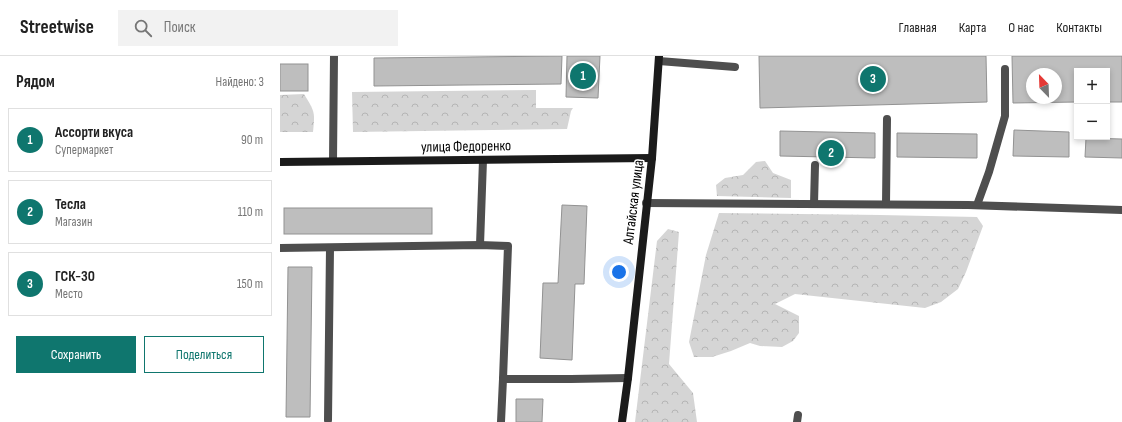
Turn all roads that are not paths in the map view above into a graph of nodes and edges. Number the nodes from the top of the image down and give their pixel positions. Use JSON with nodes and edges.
{"nodes":[{"id":1,"x":334,"y":56,"type":"edge"},
{"id":2,"x":659,"y":58,"type":"edge"},
{"id":3,"x":735,"y":66,"type":"dead end"},
{"id":4,"x":1005,"y":69,"type":"dead end"},
{"id":5,"x":887,"y":119,"type":"dead end"},
{"id":6,"x":652,"y":158,"type":"junction"},
{"id":7,"x":484,"y":160,"type":"junction"},
{"id":8,"x":333,"y":161,"type":"junction"},
{"id":9,"x":280,"y":162,"type":"edge"},
{"id":10,"x":815,"y":165,"type":"dead end"},
{"id":11,"x":646,"y":203,"type":"junction"},
{"id":12,"x":814,"y":204,"type":"junction"},
{"id":13,"x":886,"y":204,"type":"junction"},
{"id":14,"x":977,"y":205,"type":"junction"},
{"id":15,"x":1122,"y":210,"type":"edge"},
{"id":16,"x":480,"y":246,"type":"junction"},
{"id":17,"x":280,"y":248,"type":"edge"},
{"id":18,"x":330,"y":248,"type":"junction"},
{"id":19,"x":628,"y":378,"type":"junction"},
{"id":20,"x":503,"y":379,"type":"junction"},
{"id":21,"x":328,"y":420,"type":"dead end"},
{"id":22,"x":502,"y":422,"type":"edge"},
{"id":23,"x":622,"y":422,"type":"edge"}],
"edges":[{"from":1,"to":8,"type":"lane"},
{"from":2,"to":3,"type":"lane"},
{"from":2,"to":6,"type":"street","name":"Алтайская улица"},
{"from":4,"to":14,"type":"lane"},
{"from":5,"to":13,"type":"lane"},
{"from":6,"to":7,"type":"street","name":"улица Федоренко"},
{"from":6,"to":11,"type":"street","name":"Алтайская улица"},
{"from":7,"to":8,"type":"street","name":"улица Федоренко"},
{"from":7,"to":16,"type":"lane"},
{"from":8,"to":9,"type":"street","name":"улица Федоренко"},
{"from":10,"to":12,"type":"lane"},
{"from":11,"to":12,"type":"lane"},
{"from":11,"to":19,"type":"street","name":"Алтайская улица"},
{"from":12,"to":13,"type":"lane"},
{"from":13,"to":14,"type":"lane"},
{"from":14,"to":15,"type":"lane"},
{"from":16,"to":18,"type":"lane"},
{"from":16,"to":20,"type":"lane"},
{"from":17,"to":18,"type":"lane"},
{"from":18,"to":21,"type":"lane"},
{"from":19,"to":20,"type":"lane"},
{"from":19,"to":23,"type":"street","name":"Алтайская улица"},
{"from":20,"to":22,"type":"lane"}]}
